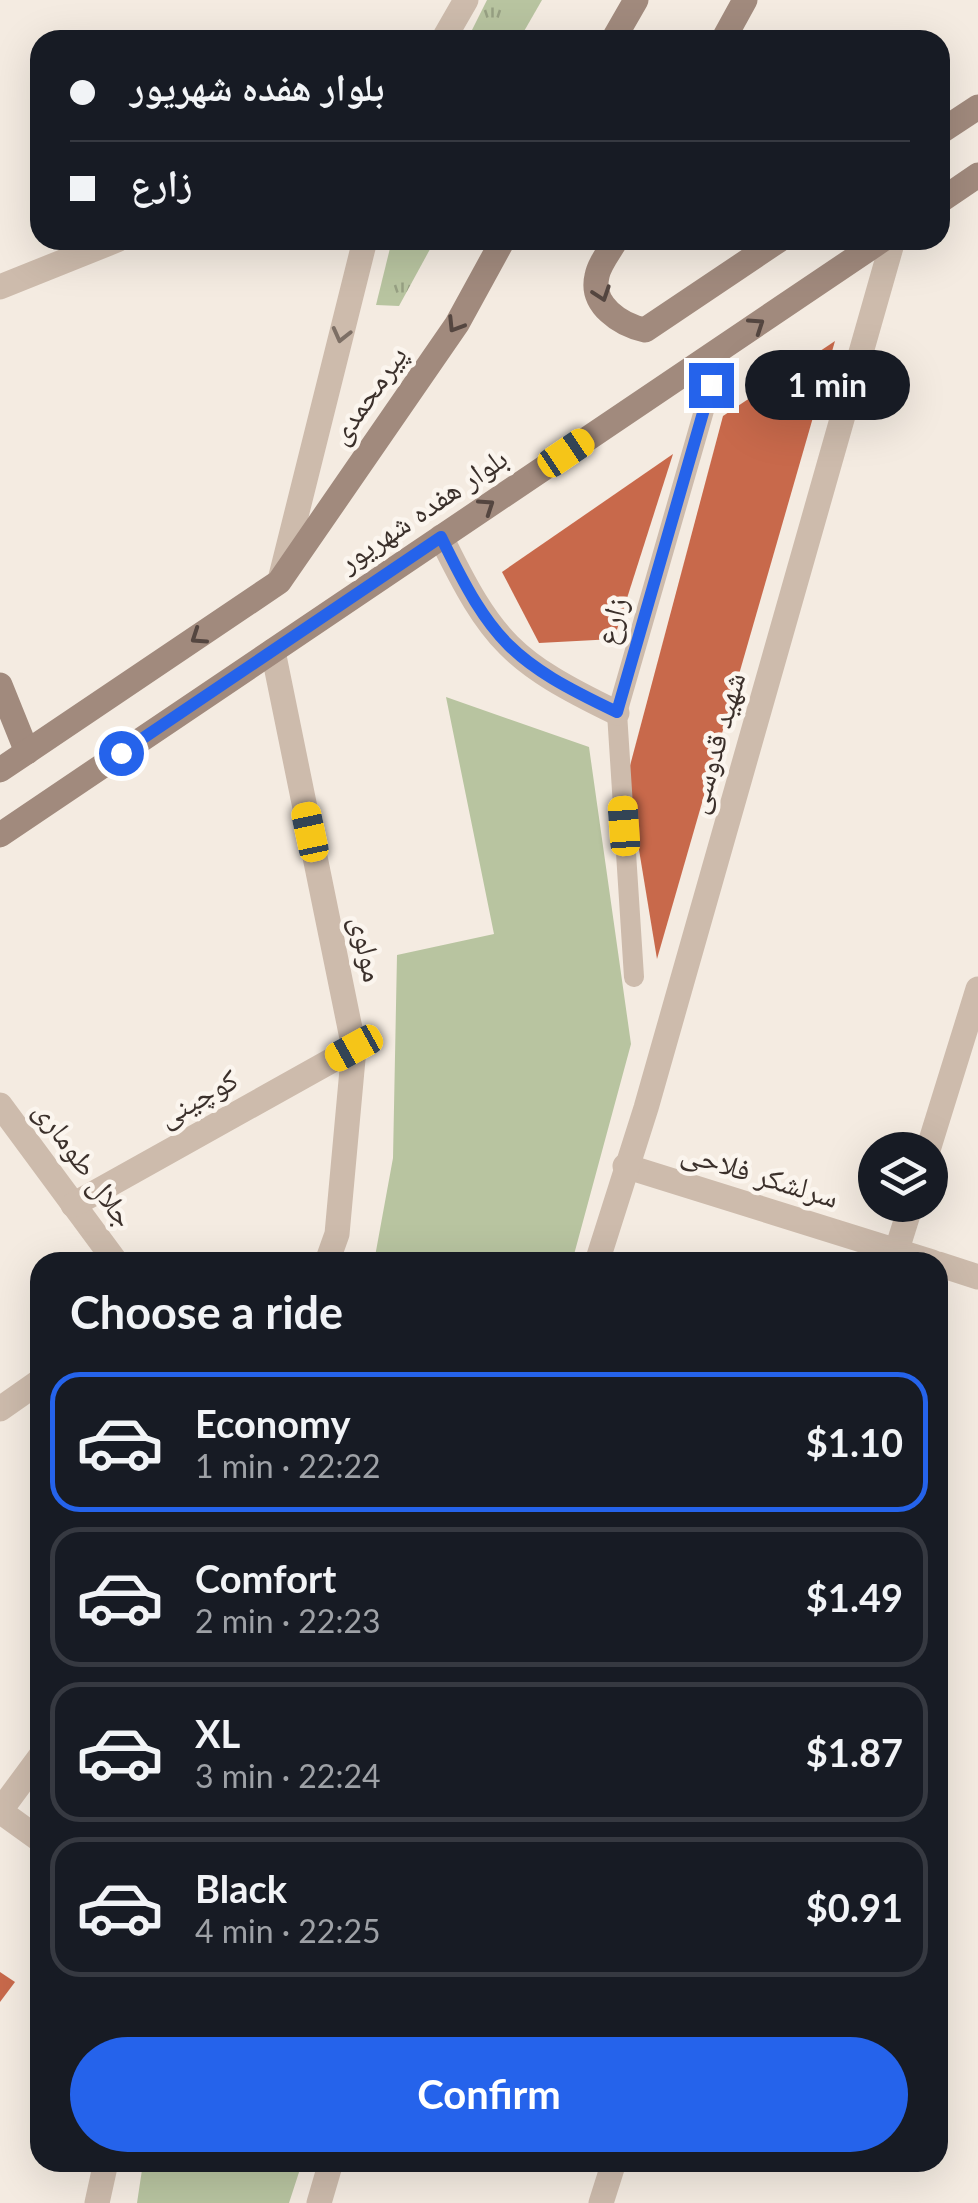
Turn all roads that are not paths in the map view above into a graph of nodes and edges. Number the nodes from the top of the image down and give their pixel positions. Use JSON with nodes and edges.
{"nodes":[{"id":1,"x":466,"y":0,"type":"edge"},
{"id":2,"x":636,"y":0,"type":"edge"},
{"id":3,"x":745,"y":0,"type":"edge"},
{"id":4,"x":449,"y":30,"type":"edge"},
{"id":5,"x":619,"y":30,"type":"edge"},
{"id":6,"x":728,"y":30,"type":"edge"},
{"id":7,"x":978,"y":107,"type":"edge"},
{"id":8,"x":950,"y":125,"type":"edge"},
{"id":9,"x":978,"y":175,"type":"edge"},
{"id":10,"x":950,"y":194,"type":"edge"},
{"id":11,"x":92,"y":250,"type":"edge"},
{"id":12,"x":362,"y":250,"type":"edge"},
{"id":13,"x":498,"y":250,"type":"edge"},
{"id":14,"x":610,"y":250,"type":"edge"},
{"id":15,"x":765,"y":250,"type":"edge"},
{"id":16,"x":867,"y":250,"type":"edge"},
{"id":17,"x":890,"y":250,"type":"edge"},
{"id":18,"x":0,"y":287,"type":"edge"},
{"id":19,"x":722,"y":348,"type":"junction"},
{"id":20,"x":441,"y":537,"type":"junction"},
{"id":21,"x":279,"y":582,"type":"junction"},
{"id":22,"x":273,"y":651,"type":"junction"},
{"id":23,"x":0,"y":685,"type":"edge"},
{"id":24,"x":617,"y":712,"type":"junction"},
{"id":25,"x":27,"y":752,"type":"junction"},
{"id":26,"x":0,"y":770,"type":"edge"},
{"id":27,"x":0,"y":835,"type":"edge"},
{"id":28,"x":634,"y":977,"type":"dead end"},
{"id":29,"x":978,"y":989,"type":"edge"},
{"id":30,"x":354,"y":1048,"type":"junction"},
{"id":31,"x":0,"y":1105,"type":"edge"},
{"id":32,"x":934,"y":1132,"type":"edge"},
{"id":33,"x":625,"y":1166,"type":"junction"},
{"id":34,"x":74,"y":1205,"type":"junction"},
{"id":35,"x":906,"y":1222,"type":"edge"},
{"id":36,"x":109,"y":1252,"type":"edge"},
{"id":37,"x":331,"y":1252,"type":"edge"},
{"id":38,"x":600,"y":1252,"type":"edge"},
{"id":39,"x":880,"y":1252,"type":"edge"},
{"id":40,"x":897,"y":1252,"type":"edge"},
{"id":41,"x":948,"y":1267,"type":"edge"},
{"id":42,"x":978,"y":1277,"type":"edge"},
{"id":43,"x":30,"y":1389,"type":"edge"},
{"id":44,"x":0,"y":1409,"type":"edge"},
{"id":45,"x":30,"y":1770,"type":"edge"},
{"id":46,"x":0,"y":1811,"type":"edge"},
{"id":47,"x":30,"y":1833,"type":"edge"},
{"id":48,"x":104,"y":2172,"type":"edge"},
{"id":49,"x":328,"y":2172,"type":"edge"},
{"id":50,"x":611,"y":2172,"type":"edge"},
{"id":51,"x":97,"y":2203,"type":"edge"},
{"id":52,"x":319,"y":2203,"type":"edge"},
{"id":53,"x":601,"y":2203,"type":"edge"}],
"edges":[{"from":1,"to":4,"type":"street"},
{"from":2,"to":5,"type":"main road"},
{"from":3,"to":6,"type":"main road"},
{"from":7,"to":8,"type":"main road"},
{"from":9,"to":10,"type":"main road"},
{"from":11,"to":18,"type":"street"},
{"from":12,"to":21,"type":"street","one_way":true},
{"from":13,"to":21,"type":"main road","name":"پیرمحمدی","one_way":true},
{"from":14,"to":15,"type":"main road","one_way":true},
{"from":19,"to":16,"type":"main road","name":"بلوار هفده شهریور","one_way":true},
{"from":17,"to":33,"type":"street","name":"شهید قدوسی"},
{"from":20,"to":19,"type":"main road","name":"بلوار هفده شهریور","one_way":true},
{"from":19,"to":24,"type":"lane","name":"زارع"},
{"from":20,"to":22,"type":"main road","name":"بلوار هفده شهریور"},
{"from":20,"to":24,"type":"street"},
{"from":21,"to":25,"type":"main road","one_way":true},
{"from":22,"to":27,"type":"main road","name":"بلوار هفده شهریور"},
{"from":22,"to":30,"type":"street","name":"مولوی"},
{"from":23,"to":25,"type":"main road"},
{"from":24,"to":28,"type":"lane","name":"زارع"},
{"from":25,"to":26,"type":"main road"},
{"from":29,"to":32,"type":"street"},
{"from":30,"to":34,"type":"street","name":"کوچینی"},
{"from":30,"to":37,"type":"street","name":"مولوی"},
{"from":31,"to":34,"type":"street","name":"جلال طوماری"},
{"from":33,"to":38,"type":"street","name":"شهید قدوسی"},
{"from":33,"to":39,"type":"street","name":"سرلشکر فلاحی"},
{"from":34,"to":36,"type":"street","name":"جلال طوماری"},
{"from":35,"to":40,"type":"street"},
{"from":41,"to":42,"type":"street","name":"سرلشکر فلاحی"},
{"from":43,"to":44,"type":"street"},
{"from":45,"to":46,"type":"street"},
{"from":46,"to":47,"type":"street"},
{"from":48,"to":51,"type":"street"},
{"from":49,"to":52,"type":"street"},
{"from":50,"to":53,"type":"street"}]}
